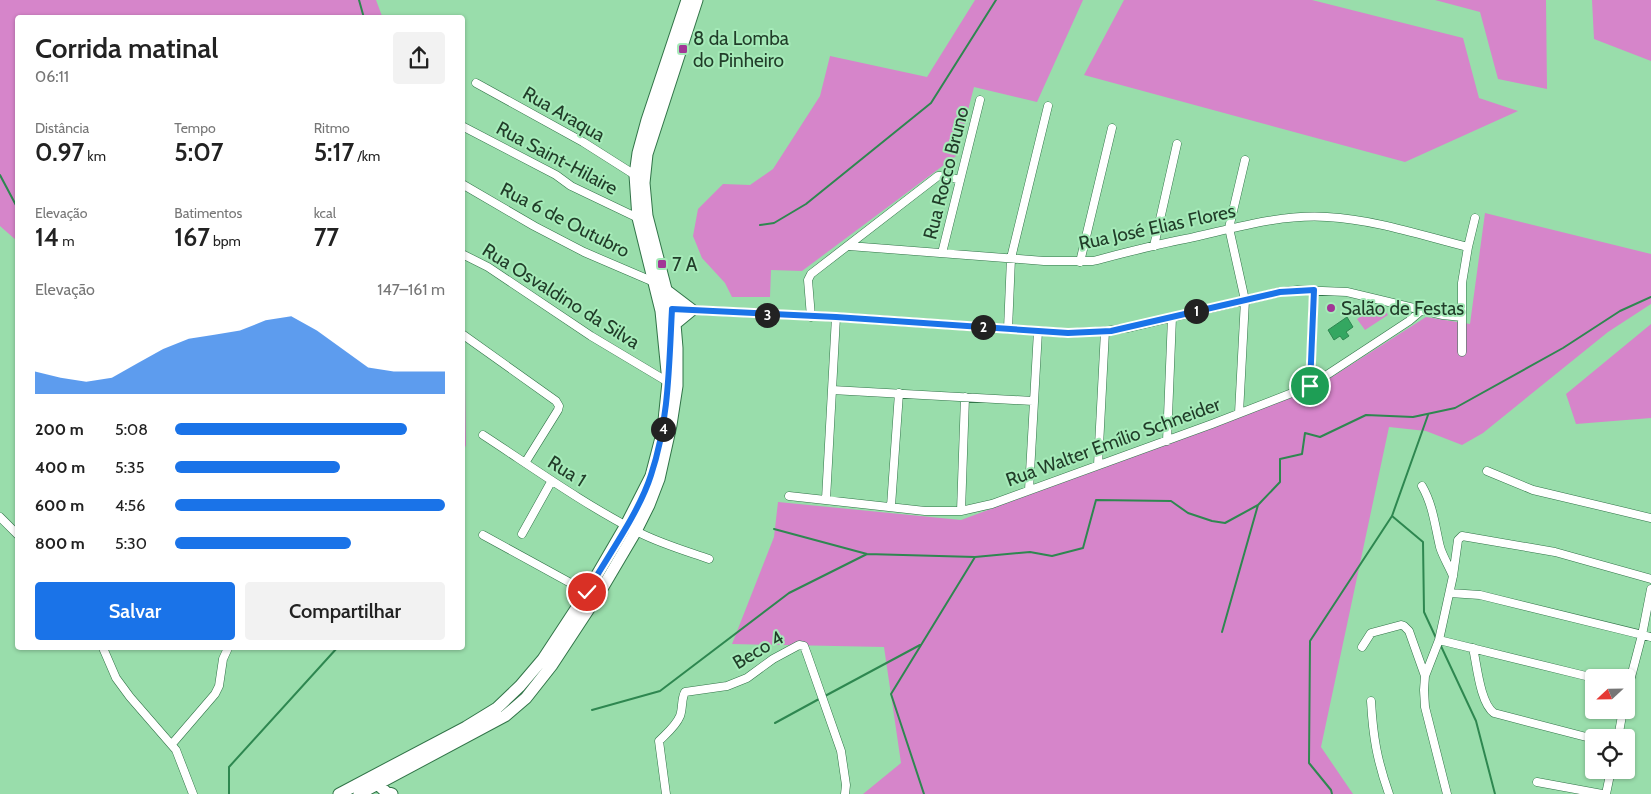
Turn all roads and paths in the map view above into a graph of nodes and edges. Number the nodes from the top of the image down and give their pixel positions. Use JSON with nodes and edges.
{"nodes":[{"id":1,"x":687,"y":0,"type":"edge"},
{"id":2,"x":697,"y":0,"type":"edge"},
{"id":3,"x":476,"y":83,"type":"dead end"},
{"id":4,"x":980,"y":100,"type":"dead end"},
{"id":5,"x":1048,"y":106,"type":"dead end"},
{"id":6,"x":652,"y":122,"type":"junction"},
{"id":7,"x":465,"y":128,"type":"edge"},
{"id":8,"x":1112,"y":128,"type":"dead end"},
{"id":9,"x":1177,"y":144,"type":"dead end"},
{"id":10,"x":1245,"y":160,"type":"dead end"},
{"id":11,"x":635,"y":175,"type":"junction"},
{"id":12,"x":960,"y":180,"type":"junction"},
{"id":13,"x":465,"y":186,"type":"edge"},
{"id":14,"x":638,"y":218,"type":"junction"},
{"id":15,"x":1475,"y":218,"type":"dead end"},
{"id":16,"x":1229,"y":228,"type":"junction"},
{"id":17,"x":643,"y":241,"type":"junction"},
{"id":18,"x":849,"y":246,"type":"junction"},
{"id":19,"x":1154,"y":246,"type":"junction"},
{"id":20,"x":1468,"y":247,"type":"junction"},
{"id":21,"x":942,"y":253,"type":"junction"},
{"id":22,"x":465,"y":256,"type":"edge"},
{"id":23,"x":1011,"y":258,"type":"junction"},
{"id":24,"x":1080,"y":262,"type":"junction"},
{"id":25,"x":654,"y":282,"type":"junction"},
{"id":26,"x":1314,"y":290,"type":"junction"},
{"id":27,"x":667,"y":291,"type":"junction"},
{"id":28,"x":1246,"y":300,"type":"junction"},
{"id":29,"x":672,"y":309,"type":"junction"},
{"id":30,"x":1423,"y":309,"type":"junction"},
{"id":31,"x":692,"y":310,"type":"junction"},
{"id":32,"x":811,"y":317,"type":"junction"},
{"id":33,"x":836,"y":317,"type":"junction"},
{"id":34,"x":1172,"y":317,"type":"junction"},
{"id":35,"x":1462,"y":317,"type":"junction"},
{"id":36,"x":675,"y":324,"type":"junction"},
{"id":37,"x":1008,"y":329,"type":"junction"},
{"id":38,"x":1038,"y":331,"type":"junction"},
{"id":39,"x":1105,"y":331,"type":"junction"},
{"id":40,"x":465,"y":336,"type":"edge"},
{"id":41,"x":1462,"y":352,"type":"dead end"},
{"id":42,"x":668,"y":382,"type":"junction"},
{"id":43,"x":1310,"y":386,"type":"junction"},
{"id":44,"x":832,"y":390,"type":"junction"},
{"id":45,"x":899,"y":393,"type":"junction"},
{"id":46,"x":965,"y":397,"type":"junction"},
{"id":47,"x":1033,"y":401,"type":"junction"},
{"id":48,"x":1239,"y":413,"type":"junction"},
{"id":49,"x":484,"y":435,"type":"dead end"},
{"id":50,"x":1167,"y":441,"type":"junction"},
{"id":51,"x":525,"y":463,"type":"junction"},
{"id":52,"x":1098,"y":465,"type":"junction"},
{"id":53,"x":1487,"y":471,"type":"dead end"},
{"id":54,"x":551,"y":482,"type":"junction"},
{"id":55,"x":1422,"y":486,"type":"dead end"},
{"id":56,"x":1029,"y":490,"type":"junction"},
{"id":57,"x":789,"y":496,"type":"dead end"},
{"id":58,"x":826,"y":499,"type":"junction"},
{"id":59,"x":891,"y":506,"type":"junction"},
{"id":60,"x":961,"y":511,"type":"junction"},
{"id":61,"x":0,"y":517,"type":"edge"},
{"id":62,"x":1651,"y":518,"type":"edge"},
{"id":63,"x":631,"y":528,"type":"junction"},
{"id":64,"x":15,"y":532,"type":"edge"},
{"id":65,"x":522,"y":534,"type":"dead end"},
{"id":66,"x":483,"y":535,"type":"dead end"},
{"id":67,"x":709,"y":559,"type":"dead end"},
{"id":68,"x":1453,"y":576,"type":"junction"},
{"id":69,"x":1651,"y":579,"type":"edge"},
{"id":70,"x":1651,"y":589,"type":"edge"},
{"id":71,"x":587,"y":592,"type":"junction"},
{"id":72,"x":1450,"y":593,"type":"junction"},
{"id":73,"x":1642,"y":635,"type":"junction"},
{"id":74,"x":1651,"y":637,"type":"edge"},
{"id":75,"x":1439,"y":640,"type":"junction"},
{"id":76,"x":1362,"y":647,"type":"dead end"},
{"id":77,"x":1473,"y":648,"type":"junction"},
{"id":78,"x":104,"y":650,"type":"edge"},
{"id":79,"x":227,"y":650,"type":"edge"},
{"id":80,"x":1632,"y":669,"type":"edge"},
{"id":81,"x":1425,"y":676,"type":"junction"},
{"id":82,"x":1585,"y":676,"type":"edge"},
{"id":83,"x":1371,"y":701,"type":"dead end"},
{"id":84,"x":1585,"y":736,"type":"edge"},
{"id":85,"x":172,"y":744,"type":"junction"},
{"id":86,"x":1609,"y":779,"type":"edge"},
{"id":87,"x":374,"y":782,"type":"junction"},
{"id":88,"x":1537,"y":782,"type":"dead end"},
{"id":89,"x":193,"y":794,"type":"edge"},
{"id":90,"x":339,"y":794,"type":"edge"},
{"id":91,"x":359,"y":794,"type":"edge"},
{"id":92,"x":388,"y":794,"type":"edge"},
{"id":93,"x":666,"y":794,"type":"edge"},
{"id":94,"x":845,"y":794,"type":"edge"},
{"id":95,"x":1389,"y":794,"type":"edge"},
{"id":96,"x":1447,"y":794,"type":"edge"},
{"id":97,"x":1602,"y":794,"type":"edge"},
{"id":98,"x":1606,"y":794,"type":"edge"}],
"edges":[{"from":1,"to":6,"type":"main road"},
{"from":2,"to":6,"type":"main road"},
{"from":3,"to":11,"type":"street","name":"Rua Araqua"},
{"from":4,"to":12,"type":"street","name":"Rua Rocco Bruno"},
{"from":5,"to":23,"type":"street"},
{"from":6,"to":11,"type":"main road"},
{"from":6,"to":27,"type":"main road"},
{"from":7,"to":14,"type":"street","name":"Rua Saint-Hilaire"},
{"from":8,"to":24,"type":"street"},
{"from":9,"to":19,"type":"street"},
{"from":10,"to":16,"type":"street"},
{"from":11,"to":14,"type":"main road"},
{"from":12,"to":18,"type":"street"},
{"from":12,"to":21,"type":"street","name":"Rua Rocco Bruno"},
{"from":13,"to":25,"type":"street","name":"Rua 6 de Outubro"},
{"from":14,"to":17,"type":"main road"},
{"from":15,"to":20,"type":"street"},
{"from":16,"to":19,"type":"street","name":"Rua José Elias Flores"},
{"from":16,"to":20,"type":"street","name":"Rua José Elias Flores"},
{"from":16,"to":28,"type":"street"},
{"from":17,"to":25,"type":"main road"},
{"from":17,"to":29,"type":"main road"},
{"from":18,"to":21,"type":"street","name":"Rua José Elias Flores"},
{"from":18,"to":32,"type":"street"},
{"from":19,"to":24,"type":"street","name":"Rua José Elias Flores"},
{"from":20,"to":35,"type":"street"},
{"from":21,"to":23,"type":"street","name":"Rua José Elias Flores"},
{"from":22,"to":42,"type":"street","name":"Rua Osvaldino da Silva"},
{"from":23,"to":24,"type":"street","name":"Rua José Elias Flores"},
{"from":23,"to":37,"type":"street"},
{"from":25,"to":42,"type":"main road"},
{"from":26,"to":28,"type":"street"},
{"from":26,"to":30,"type":"street"},
{"from":26,"to":43,"type":"street"},
{"from":27,"to":29,"type":"main road"},
{"from":27,"to":31,"type":"main road"},
{"from":28,"to":34,"type":"street"},
{"from":28,"to":48,"type":"street"},
{"from":29,"to":31,"type":"street"},
{"from":29,"to":36,"type":"main road"},
{"from":29,"to":42,"type":"main road"},
{"from":30,"to":35,"type":"street"},
{"from":30,"to":43,"type":"street","name":"Rua Walter Emílio Schneider"},
{"from":31,"to":32,"type":"street"},
{"from":31,"to":36,"type":"main road"},
{"from":32,"to":33,"type":"street"},
{"from":33,"to":37,"type":"street"},
{"from":33,"to":44,"type":"street"},
{"from":34,"to":39,"type":"street"},
{"from":34,"to":50,"type":"street"},
{"from":35,"to":41,"type":"street"},
{"from":36,"to":63,"type":"main road"},
{"from":37,"to":38,"type":"street"},
{"from":38,"to":39,"type":"street"},
{"from":38,"to":47,"type":"street"},
{"from":39,"to":52,"type":"street"},
{"from":40,"to":51,"type":"street"},
{"from":42,"to":63,"type":"main road"},
{"from":43,"to":48,"type":"street","name":"Rua Walter Emílio Schneider"},
{"from":44,"to":45,"type":"street"},
{"from":44,"to":58,"type":"street"},
{"from":45,"to":46,"type":"street"},
{"from":45,"to":59,"type":"street"},
{"from":46,"to":47,"type":"street"},
{"from":46,"to":60,"type":"street"},
{"from":47,"to":56,"type":"street"},
{"from":48,"to":50,"type":"street","name":"Rua Walter Emílio Schneider"},
{"from":49,"to":51,"type":"street","name":"Rua 1"},
{"from":50,"to":52,"type":"street","name":"Rua Walter Emílio Schneider"},
{"from":51,"to":54,"type":"street","name":"Rua 1"},
{"from":52,"to":56,"type":"street","name":"Rua Walter Emílio Schneider"},
{"from":53,"to":62,"type":"street"},
{"from":54,"to":63,"type":"street","name":"Rua 1"},
{"from":54,"to":65,"type":"street"},
{"from":55,"to":68,"type":"street"},
{"from":56,"to":60,"type":"street","name":"Rua Walter Emílio Schneider"},
{"from":57,"to":58,"type":"street","name":"Rua Walter Emílio Schneider"},
{"from":58,"to":59,"type":"street","name":"Rua Walter Emílio Schneider"},
{"from":59,"to":60,"type":"street","name":"Rua Walter Emílio Schneider"},
{"from":61,"to":64,"type":"street"},
{"from":63,"to":67,"type":"street","name":"Rua 1"},
{"from":63,"to":71,"type":"main road"},
{"from":63,"to":87,"type":"main road"},
{"from":66,"to":71,"type":"street"},
{"from":68,"to":69,"type":"street"},
{"from":68,"to":72,"type":"street"},
{"from":70,"to":73,"type":"street"},
{"from":71,"to":87,"type":"main road"},
{"from":72,"to":73,"type":"street"},
{"from":72,"to":75,"type":"street"},
{"from":73,"to":74,"type":"street"},
{"from":73,"to":80,"type":"street"},
{"from":75,"to":77,"type":"street"},
{"from":75,"to":81,"type":"street"},
{"from":76,"to":81,"type":"street"},
{"from":77,"to":82,"type":"street"},
{"from":77,"to":84,"type":"street"},
{"from":78,"to":85,"type":"street"},
{"from":79,"to":85,"type":"street"},
{"from":81,"to":96,"type":"street"},
{"from":83,"to":95,"type":"street"},
{"from":85,"to":89,"type":"street"},
{"from":86,"to":98,"type":"street"},
{"from":87,"to":90,"type":"main road"},
{"from":87,"to":91,"type":"main road"},
{"from":87,"to":92,"type":"main road"},
{"from":88,"to":97,"type":"street"},
{"from":93,"to":94,"type":"street","name":"Beco 4"}]}
